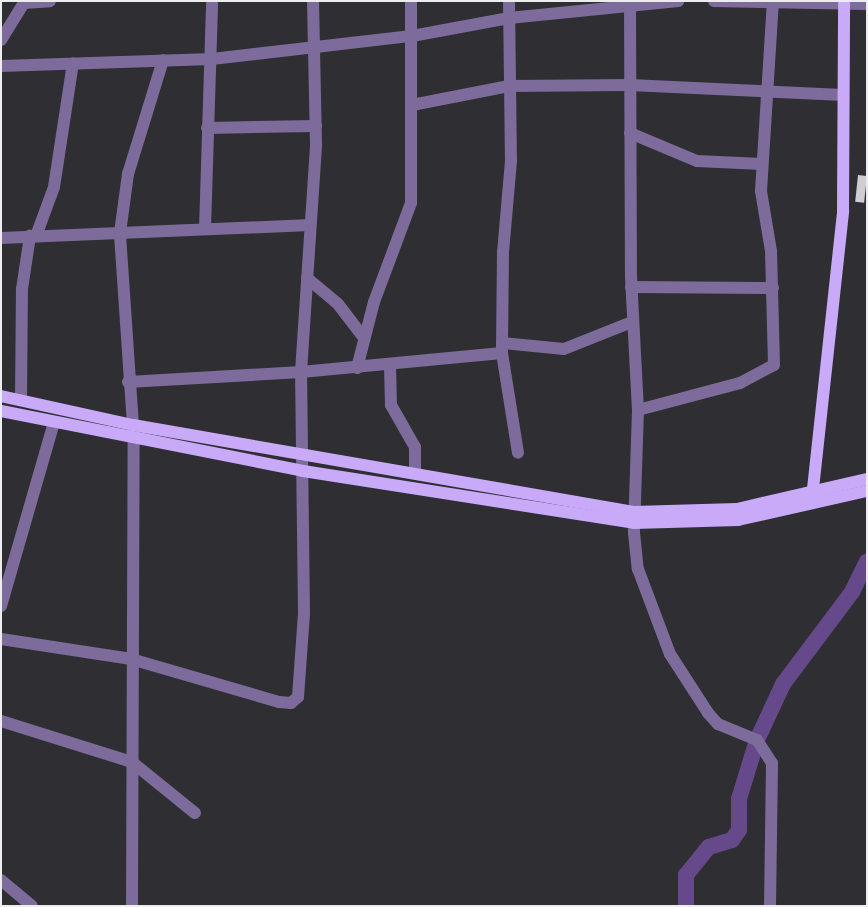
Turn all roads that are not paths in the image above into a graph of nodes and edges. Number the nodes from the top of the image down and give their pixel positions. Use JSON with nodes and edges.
{"nodes":[{"id":1,"x":50,"y":1,"type":"edge"},
{"id":2,"x":212,"y":1,"type":"edge"},
{"id":3,"x":314,"y":1,"type":"edge"},
{"id":4,"x":411,"y":1,"type":"edge"},
{"id":5,"x":508,"y":1,"type":"edge"},
{"id":6,"x":678,"y":1,"type":"edge"},
{"id":7,"x":714,"y":1,"type":"edge"},
{"id":8,"x":24,"y":2,"type":"edge"},
{"id":9,"x":630,"y":2,"type":"edge"},
{"id":10,"x":774,"y":2,"type":"edge"},
{"id":11,"x":843,"y":2,"type":"edge"},
{"id":12,"x":867,"y":4,"type":"edge"},
{"id":13,"x":508,"y":18,"type":"junction"},
{"id":14,"x":412,"y":36,"type":"junction"},
{"id":15,"x":1,"y":40,"type":"edge"},
{"id":16,"x":316,"y":47,"type":"junction"},
{"id":17,"x":212,"y":59,"type":"junction"},
{"id":18,"x":163,"y":60,"type":"junction"},
{"id":19,"x":73,"y":63,"type":"junction"},
{"id":20,"x":1,"y":66,"type":"edge"},
{"id":21,"x":630,"y":85,"type":"junction"},
{"id":22,"x":508,"y":86,"type":"junction"},
{"id":23,"x":770,"y":93,"type":"junction"},
{"id":24,"x":843,"y":95,"type":"junction"},
{"id":25,"x":412,"y":106,"type":"junction"},
{"id":26,"x":316,"y":126,"type":"junction"},
{"id":27,"x":207,"y":128,"type":"junction"},
{"id":28,"x":630,"y":133,"type":"junction"},
{"id":29,"x":762,"y":164,"type":"junction"},
{"id":30,"x":310,"y":225,"type":"junction"},
{"id":31,"x":205,"y":230,"type":"junction"},
{"id":32,"x":120,"y":233,"type":"junction"},
{"id":33,"x":33,"y":236,"type":"junction"},
{"id":34,"x":1,"y":238,"type":"edge"},
{"id":35,"x":307,"y":278,"type":"junction"},
{"id":36,"x":631,"y":287,"type":"junction"},
{"id":37,"x":773,"y":288,"type":"junction"},
{"id":38,"x":632,"y":322,"type":"junction"},
{"id":39,"x":364,"y":338,"type":"junction"},
{"id":40,"x":502,"y":348,"type":"junction"},
{"id":41,"x":390,"y":365,"type":"junction"},
{"id":42,"x":356,"y":368,"type":"junction"},
{"id":43,"x":301,"y":372,"type":"junction"},
{"id":44,"x":128,"y":382,"type":"junction"},
{"id":45,"x":1,"y":396,"type":"edge"},
{"id":46,"x":22,"y":400,"type":"junction"},
{"id":47,"x":1,"y":410,"type":"edge"},
{"id":48,"x":638,"y":410,"type":"junction"},
{"id":49,"x":54,"y":422,"type":"junction"},
{"id":50,"x":133,"y":425,"type":"junction"},
{"id":51,"x":134,"y":440,"type":"junction"},
{"id":52,"x":518,"y":453,"type":"dead end"},
{"id":53,"x":302,"y":456,"type":"junction"},
{"id":54,"x":303,"y":471,"type":"junction"},
{"id":55,"x":415,"y":472,"type":"junction"},
{"id":56,"x":867,"y":479,"type":"edge"},
{"id":57,"x":849,"y":489,"type":"junction"},
{"id":58,"x":867,"y":491,"type":"edge"},
{"id":59,"x":812,"y":498,"type":"junction"},
{"id":60,"x":634,"y":517,"type":"junction"},
{"id":61,"x":1,"y":606,"type":"edge"},
{"id":62,"x":1,"y":639,"type":"edge"},
{"id":63,"x":130,"y":659,"type":"junction"},
{"id":64,"x":1,"y":722,"type":"edge"},
{"id":65,"x":132,"y":762,"type":"junction"},
{"id":66,"x":195,"y":813,"type":"dead end"},
{"id":67,"x":1,"y":880,"type":"edge"},
{"id":68,"x":32,"y":906,"type":"edge"},
{"id":69,"x":132,"y":906,"type":"edge"},
{"id":70,"x":770,"y":906,"type":"edge"}],
"edges":[{"from":1,"to":8,"type":"street"},
{"from":2,"to":17,"type":"street"},
{"from":3,"to":16,"type":"street"},
{"from":4,"to":14,"type":"street"},
{"from":5,"to":13,"type":"street"},
{"from":6,"to":9,"type":"street"},
{"from":7,"to":10,"type":"street"},
{"from":8,"to":15,"type":"street"},
{"from":9,"to":13,"type":"street"},
{"from":9,"to":21,"type":"street"},
{"from":10,"to":11,"type":"street"},
{"from":10,"to":23,"type":"street"},
{"from":11,"to":12,"type":"street"},
{"from":11,"to":24,"type":"main road"},
{"from":13,"to":14,"type":"street"},
{"from":13,"to":22,"type":"street"},
{"from":14,"to":16,"type":"street"},
{"from":14,"to":25,"type":"street"},
{"from":16,"to":17,"type":"street"},
{"from":16,"to":26,"type":"street"},
{"from":17,"to":18,"type":"street"},
{"from":17,"to":27,"type":"street"},
{"from":18,"to":19,"type":"street"},
{"from":18,"to":32,"type":"street"},
{"from":19,"to":20,"type":"street"},
{"from":19,"to":33,"type":"street"},
{"from":21,"to":22,"type":"street"},
{"from":21,"to":23,"type":"street"},
{"from":21,"to":28,"type":"street"},
{"from":22,"to":25,"type":"street"},
{"from":22,"to":40,"type":"street"},
{"from":23,"to":24,"type":"street"},
{"from":23,"to":29,"type":"street"},
{"from":24,"to":59,"type":"main road"},
{"from":25,"to":39,"type":"street"},
{"from":26,"to":27,"type":"street"},
{"from":26,"to":30,"type":"street"},
{"from":27,"to":31,"type":"street"},
{"from":28,"to":29,"type":"street"},
{"from":28,"to":36,"type":"street"},
{"from":29,"to":37,"type":"street"},
{"from":30,"to":31,"type":"street"},
{"from":30,"to":35,"type":"street"},
{"from":31,"to":32,"type":"street"},
{"from":32,"to":33,"type":"street"},
{"from":32,"to":44,"type":"street"},
{"from":33,"to":34,"type":"street"},
{"from":33,"to":46,"type":"street"},
{"from":35,"to":39,"type":"street"},
{"from":35,"to":43,"type":"street"},
{"from":36,"to":37,"type":"street"},
{"from":36,"to":38,"type":"street"},
{"from":37,"to":48,"type":"street"},
{"from":38,"to":40,"type":"street"},
{"from":38,"to":48,"type":"street"},
{"from":39,"to":42,"type":"street"},
{"from":40,"to":41,"type":"street"},
{"from":40,"to":52,"type":"street"},
{"from":41,"to":42,"type":"street"},
{"from":41,"to":55,"type":"street"},
{"from":42,"to":43,"type":"street"},
{"from":43,"to":44,"type":"street"},
{"from":43,"to":53,"type":"street"},
{"from":44,"to":50,"type":"street"},
{"from":45,"to":46,"type":"main road"},
{"from":46,"to":50,"type":"main road"},
{"from":47,"to":49,"type":"main road"},
{"from":48,"to":60,"type":"street"},
{"from":49,"to":51,"type":"main road"},
{"from":49,"to":61,"type":"street"},
{"from":50,"to":51,"type":"street"},
{"from":50,"to":53,"type":"main road"},
{"from":51,"to":54,"type":"main road"},
{"from":51,"to":63,"type":"street"},
{"from":53,"to":54,"type":"street"},
{"from":53,"to":55,"type":"main road"},
{"from":54,"to":60,"type":"main road"},
{"from":54,"to":63,"type":"street"},
{"from":55,"to":60,"type":"main road"},
{"from":56,"to":57,"type":"main road"},
{"from":57,"to":58,"type":"main road"},
{"from":57,"to":59,"type":"main road"},
{"from":59,"to":60,"type":"main road"},
{"from":60,"to":70,"type":"street"},
{"from":62,"to":63,"type":"street"},
{"from":63,"to":65,"type":"street"},
{"from":64,"to":65,"type":"street"},
{"from":65,"to":66,"type":"street"},
{"from":65,"to":69,"type":"street"},
{"from":67,"to":68,"type":"street"}]}
